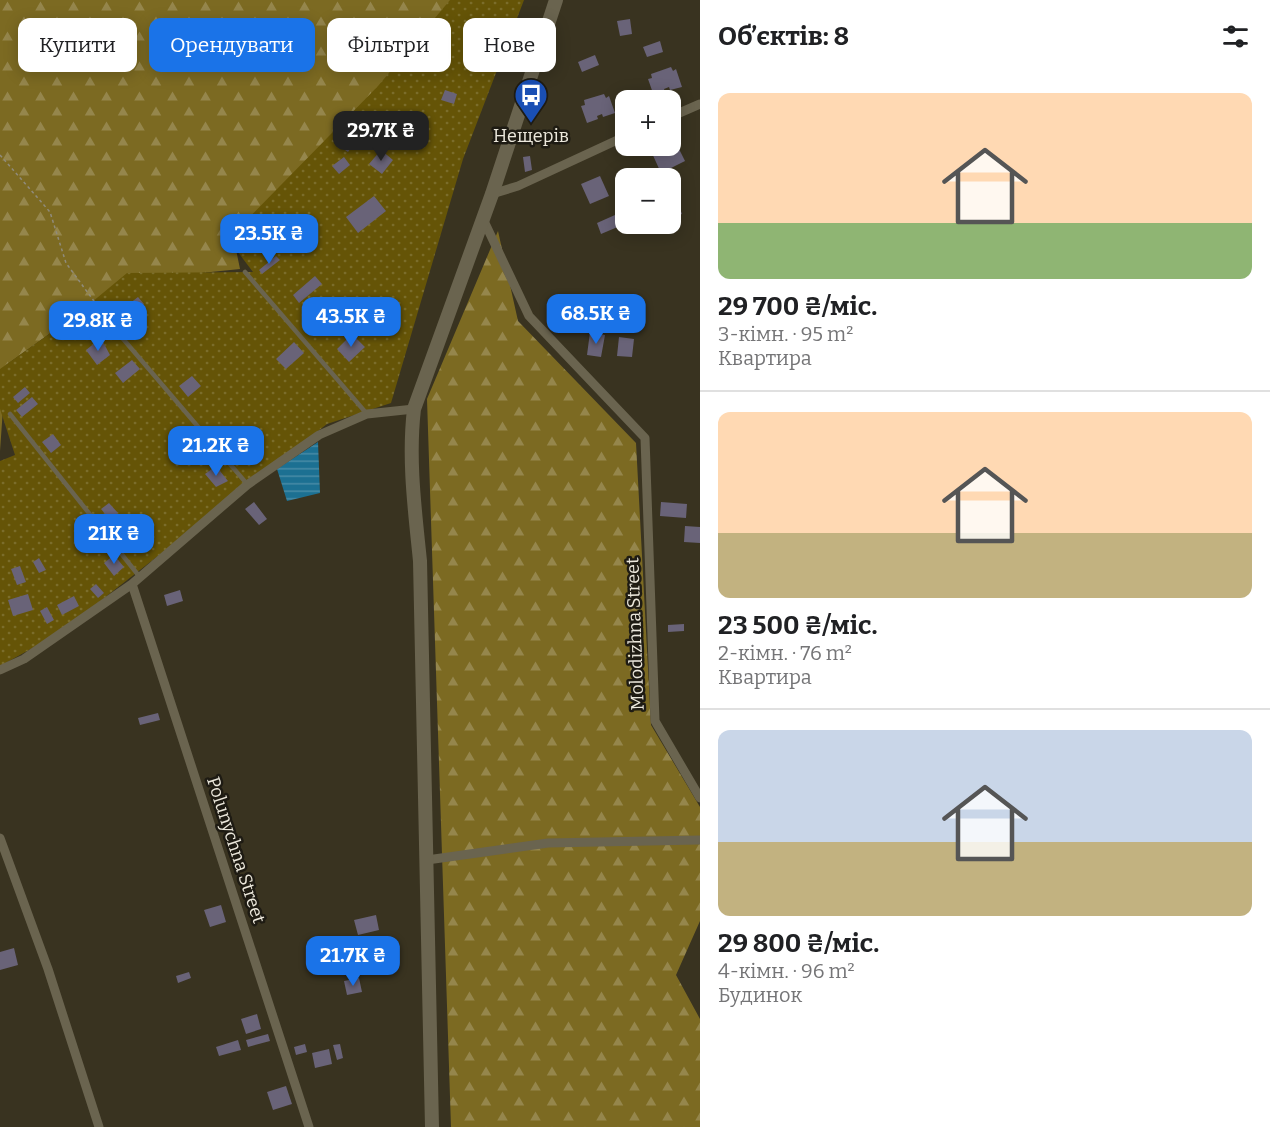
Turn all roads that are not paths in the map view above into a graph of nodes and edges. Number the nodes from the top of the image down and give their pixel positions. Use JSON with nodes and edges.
{"nodes":[{"id":1,"x":556,"y":0,"type":"edge"},
{"id":2,"x":700,"y":104,"type":"edge"},
{"id":3,"x":681,"y":112,"type":"edge"},
{"id":4,"x":615,"y":141,"type":"edge"},
{"id":5,"x":492,"y":194,"type":"junction"},
{"id":6,"x":482,"y":218,"type":"junction"},
{"id":7,"x":245,"y":272,"type":"dead end"},
{"id":8,"x":118,"y":333,"type":"road end"},
{"id":9,"x":414,"y":409,"type":"junction"},
{"id":10,"x":10,"y":414,"type":"dead end"},
{"id":11,"x":367,"y":414,"type":"junction"},
{"id":12,"x":248,"y":485,"type":"junction"},
{"id":13,"x":136,"y":580,"type":"junction"},
{"id":14,"x":0,"y":670,"type":"edge"},
{"id":15,"x":700,"y":798,"type":"edge"},
{"id":16,"x":0,"y":838,"type":"edge"},
{"id":17,"x":700,"y":840,"type":"edge"},
{"id":18,"x":2,"y":851,"type":"edge"},
{"id":19,"x":428,"y":860,"type":"junction"},
{"id":20,"x":99,"y":1127,"type":"edge"},
{"id":21,"x":309,"y":1127,"type":"edge"},
{"id":22,"x":432,"y":1127,"type":"edge"}],
"edges":[{"from":1,"to":5,"type":"main road"},
{"from":2,"to":3,"type":"street"},
{"from":4,"to":5,"type":"street"},
{"from":5,"to":6,"type":"main road"},
{"from":6,"to":9,"type":"main road"},
{"from":6,"to":15,"type":"street","name":"Molodizhna Street"},
{"from":7,"to":11,"type":"lane"},
{"from":8,"to":12,"type":"lane"},
{"from":9,"to":11,"type":"street"},
{"from":9,"to":19,"type":"main road"},
{"from":10,"to":13,"type":"lane"},
{"from":11,"to":12,"type":"street"},
{"from":12,"to":13,"type":"street"},
{"from":13,"to":14,"type":"street"},
{"from":13,"to":21,"type":"street","name":"Polunychna Street"},
{"from":16,"to":18,"type":"street"},
{"from":17,"to":19,"type":"street"},
{"from":18,"to":20,"type":"street"},
{"from":19,"to":22,"type":"main road"}]}
